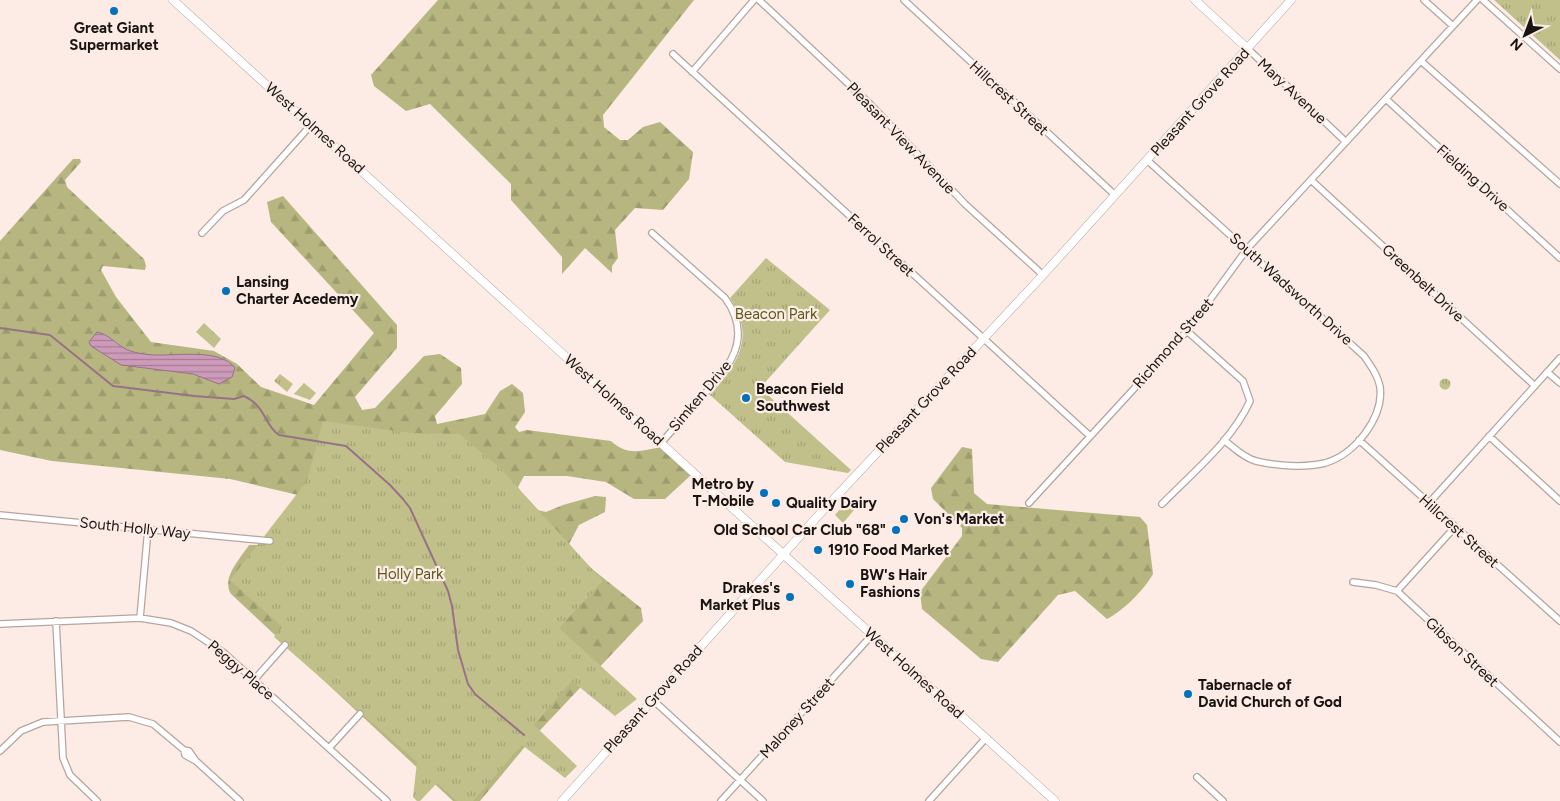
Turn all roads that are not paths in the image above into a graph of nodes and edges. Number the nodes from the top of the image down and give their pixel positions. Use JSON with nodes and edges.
{"nodes":[{"id":1,"x":173,"y":0,"type":"edge"},
{"id":2,"x":754,"y":0,"type":"edge"},
{"id":3,"x":759,"y":0,"type":"edge"},
{"id":4,"x":904,"y":0,"type":"edge"},
{"id":5,"x":1195,"y":0,"type":"edge"},
{"id":6,"x":1291,"y":0,"type":"edge"},
{"id":7,"x":1424,"y":0,"type":"edge"},
{"id":8,"x":1477,"y":0,"type":"edge"},
{"id":9,"x":1483,"y":0,"type":"edge"},
{"id":10,"x":1453,"y":26,"type":"junction"},
{"id":11,"x":1248,"y":49,"type":"junction"},
{"id":12,"x":673,"y":54,"type":"dead end"},
{"id":13,"x":1421,"y":61,"type":"junction"},
{"id":14,"x":1560,"y":69,"type":"edge"},
{"id":15,"x":692,"y":72,"type":"junction"},
{"id":16,"x":1386,"y":99,"type":"junction"},
{"id":17,"x":311,"y":125,"type":"junction"},
{"id":18,"x":1346,"y":142,"type":"junction"},
{"id":19,"x":1147,"y":160,"type":"junction"},
{"id":20,"x":1311,"y":180,"type":"junction"},
{"id":21,"x":1560,"y":184,"type":"edge"},
{"id":22,"x":1115,"y":195,"type":"junction"},
{"id":23,"x":202,"y":233,"type":"dead end"},
{"id":24,"x":652,"y":233,"type":"dead end"},
{"id":25,"x":1247,"y":250,"type":"junction"},
{"id":26,"x":1560,"y":258,"type":"edge"},
{"id":27,"x":1043,"y":274,"type":"junction"},
{"id":28,"x":1187,"y":331,"type":"junction"},
{"id":29,"x":982,"y":338,"type":"junction"},
{"id":30,"x":1560,"y":358,"type":"edge"},
{"id":31,"x":1547,"y":372,"type":"junction"},
{"id":32,"x":1560,"y":383,"type":"edge"},
{"id":33,"x":1534,"y":386,"type":"junction"},
{"id":34,"x":1090,"y":436,"type":"junction"},
{"id":35,"x":1489,"y":436,"type":"junction"},
{"id":36,"x":1224,"y":440,"type":"junction"},
{"id":37,"x":1359,"y":440,"type":"junction"},
{"id":38,"x":661,"y":442,"type":"junction"},
{"id":39,"x":1560,"y":501,"type":"edge"},
{"id":40,"x":1029,"y":503,"type":"dead end"},
{"id":41,"x":1429,"y":503,"type":"junction"},
{"id":42,"x":1162,"y":504,"type":"dead end"},
{"id":43,"x":0,"y":515,"type":"edge"},
{"id":44,"x":1455,"y":527,"type":"junction"},
{"id":45,"x":148,"y":529,"type":"junction"},
{"id":46,"x":270,"y":541,"type":"dead end"},
{"id":47,"x":783,"y":554,"type":"junction"},
{"id":48,"x":1353,"y":582,"type":"dead end"},
{"id":49,"x":1397,"y":591,"type":"junction"},
{"id":50,"x":140,"y":618,"type":"junction"},
{"id":51,"x":56,"y":621,"type":"junction"},
{"id":52,"x":1560,"y":621,"type":"edge"},
{"id":53,"x":0,"y":624,"type":"edge"},
{"id":54,"x":872,"y":634,"type":"junction"},
{"id":55,"x":285,"y":645,"type":"dead end"},
{"id":56,"x":254,"y":680,"type":"junction"},
{"id":57,"x":653,"y":700,"type":"junction"},
{"id":58,"x":360,"y":714,"type":"dead end"},
{"id":59,"x":61,"y":721,"type":"junction"},
{"id":60,"x":986,"y":738,"type":"junction"},
{"id":61,"x":1560,"y":742,"type":"edge"},
{"id":62,"x":329,"y":748,"type":"junction"},
{"id":63,"x":0,"y":751,"type":"edge"},
{"id":64,"x":1197,"y":777,"type":"dead end"},
{"id":65,"x":740,"y":780,"type":"junction"},
{"id":66,"x":97,"y":801,"type":"edge"},
{"id":67,"x":240,"y":801,"type":"edge"},
{"id":68,"x":387,"y":801,"type":"edge"},
{"id":69,"x":562,"y":801,"type":"edge"},
{"id":70,"x":722,"y":801,"type":"edge"},
{"id":71,"x":763,"y":801,"type":"edge"},
{"id":72,"x":929,"y":801,"type":"edge"},
{"id":73,"x":1055,"y":801,"type":"edge"},
{"id":74,"x":1223,"y":801,"type":"edge"}],
"edges":[{"from":1,"to":17,"type":"street","name":"West Holmes Road"},
{"from":2,"to":15,"type":"street"},
{"from":3,"to":27,"type":"street","name":"Pleasant View Avenue"},
{"from":4,"to":22,"type":"street","name":"Hillcrest Street"},
{"from":5,"to":11,"type":"street","name":"Mary Avenue"},
{"from":6,"to":11,"type":"street","name":"Pleasant Grove Road"},
{"from":7,"to":10,"type":"street"},
{"from":8,"to":10,"type":"street"},
{"from":9,"to":14,"type":"street"},
{"from":10,"to":13,"type":"street"},
{"from":11,"to":18,"type":"street","name":"Mary Avenue"},
{"from":11,"to":19,"type":"street","name":"Pleasant Grove Road"},
{"from":12,"to":15,"type":"street","name":"Ferrol Street"},
{"from":13,"to":16,"type":"street"},
{"from":13,"to":21,"type":"street"},
{"from":15,"to":29,"type":"street","name":"Ferrol Street"},
{"from":16,"to":18,"type":"street"},
{"from":16,"to":26,"type":"street","name":"Fielding Drive"},
{"from":17,"to":23,"type":"street"},
{"from":17,"to":38,"type":"street","name":"West Holmes Road"},
{"from":18,"to":20,"type":"street","name":"Richmond Street"},
{"from":19,"to":22,"type":"street","name":"Pleasant Grove Road"},
{"from":19,"to":25,"type":"street","name":"South Wadsworth Drive"},
{"from":20,"to":25,"type":"street","name":"Richmond Street"},
{"from":20,"to":33,"type":"street","name":"Greenbelt Drive"},
{"from":22,"to":27,"type":"street","name":"Pleasant Grove Road"},
{"from":24,"to":38,"type":"street","name":"Simken Drive"},
{"from":25,"to":28,"type":"street","name":"Richmond Street"},
{"from":25,"to":37,"type":"street","name":"South Wadsworth Drive"},
{"from":27,"to":29,"type":"street","name":"Pleasant Grove Road"},
{"from":28,"to":34,"type":"street","name":"Richmond Street"},
{"from":28,"to":36,"type":"street"},
{"from":29,"to":34,"type":"street","name":"Ferrol Street"},
{"from":29,"to":47,"type":"street","name":"Pleasant Grove Road"},
{"from":30,"to":31,"type":"street"},
{"from":31,"to":32,"type":"street"},
{"from":31,"to":33,"type":"street"},
{"from":33,"to":35,"type":"street"},
{"from":34,"to":40,"type":"street","name":"Richmond Street"},
{"from":35,"to":39,"type":"street"},
{"from":35,"to":41,"type":"street"},
{"from":36,"to":37,"type":"street","name":"South Wadsworth Drive"},
{"from":36,"to":42,"type":"street"},
{"from":37,"to":41,"type":"street","name":"Hillcrest Street"},
{"from":38,"to":47,"type":"street","name":"West Holmes Road"},
{"from":41,"to":44,"type":"street","name":"Hillcrest Street"},
{"from":43,"to":45,"type":"street","name":"South Holly Way"},
{"from":44,"to":49,"type":"street"},
{"from":44,"to":52,"type":"street","name":"Hillcrest Street"},
{"from":45,"to":46,"type":"street","name":"South Holly Way"},
{"from":45,"to":50,"type":"street"},
{"from":47,"to":54,"type":"street","name":"West Holmes Road"},
{"from":47,"to":57,"type":"street","name":"Pleasant Grove Road"},
{"from":48,"to":49,"type":"street","name":"Gibson Street"},
{"from":49,"to":61,"type":"street","name":"Gibson Street"},
{"from":50,"to":51,"type":"street","name":"Peggy Place"},
{"from":50,"to":56,"type":"street","name":"Peggy Place"},
{"from":51,"to":53,"type":"street","name":"Peggy Place"},
{"from":51,"to":59,"type":"street"},
{"from":54,"to":60,"type":"street","name":"West Holmes Road"},
{"from":54,"to":65,"type":"street","name":"Maloney Street"},
{"from":55,"to":56,"type":"street"},
{"from":56,"to":62,"type":"street","name":"Peggy Place"},
{"from":57,"to":65,"type":"street"},
{"from":57,"to":69,"type":"street","name":"Pleasant Grove Road"},
{"from":58,"to":62,"type":"street"},
{"from":59,"to":63,"type":"street"},
{"from":59,"to":66,"type":"street"},
{"from":59,"to":67,"type":"street"},
{"from":60,"to":72,"type":"street"},
{"from":60,"to":73,"type":"street","name":"West Holmes Road"},
{"from":62,"to":68,"type":"street","name":"Peggy Place"},
{"from":64,"to":74,"type":"street"},
{"from":65,"to":70,"type":"street","name":"Maloney Street"},
{"from":65,"to":71,"type":"street"}]}
